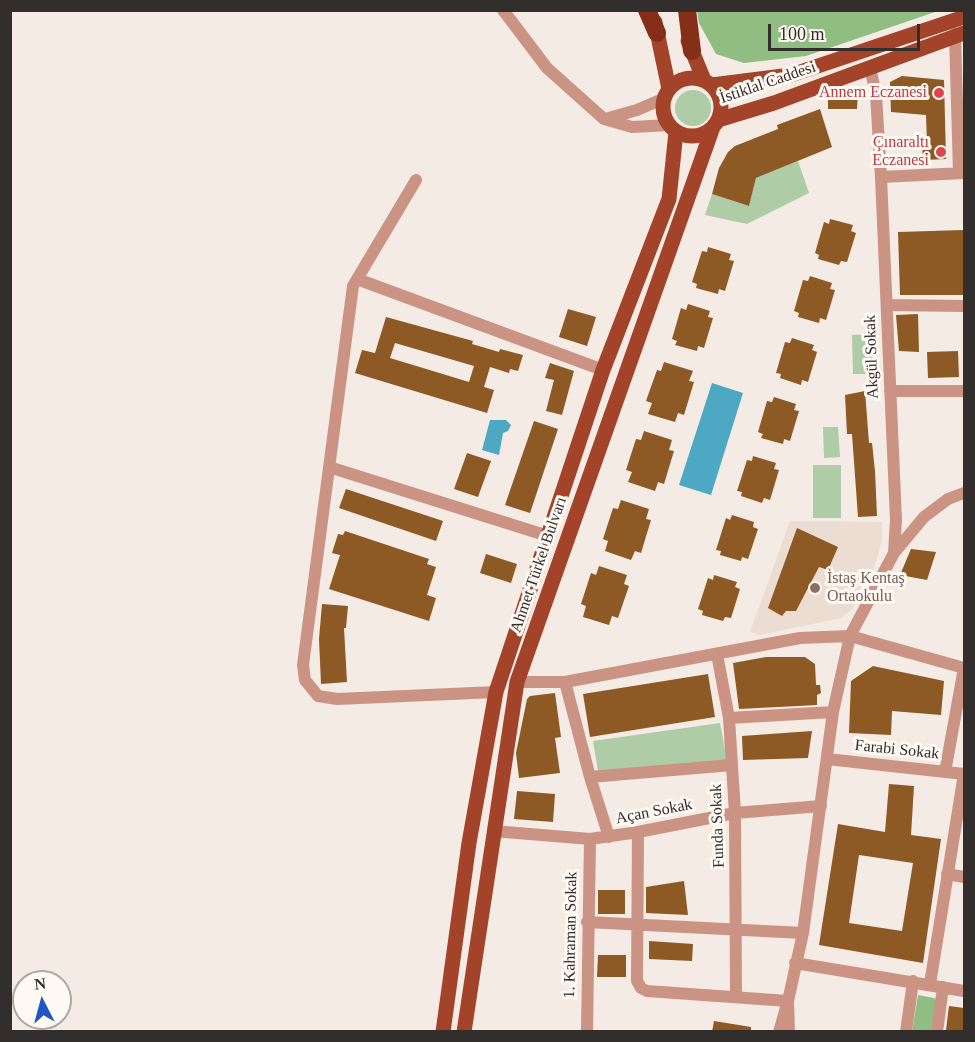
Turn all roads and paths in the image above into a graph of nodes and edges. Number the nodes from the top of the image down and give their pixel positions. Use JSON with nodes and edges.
{"nodes":[{"id":1,"x":503,"y":10,"type":"edge"},
{"id":2,"x":650,"y":10,"type":"edge"},
{"id":3,"x":678,"y":10,"type":"edge"},
{"id":4,"x":687,"y":10,"type":"edge"},
{"id":5,"x":964,"y":17,"type":"edge"},
{"id":6,"x":657,"y":33,"type":"joint"},
{"id":7,"x":960,"y":34,"type":"edge"},
{"id":8,"x":692,"y":51,"type":"junction"},
{"id":9,"x":870,"y":68,"type":"junction"},
{"id":10,"x":708,"y":82,"type":"junction"},
{"id":11,"x":667,"y":93,"type":"junction"},
{"id":12,"x":604,"y":119,"type":"junction"},
{"id":13,"x":716,"y":123,"type":"junction"},
{"id":14,"x":673,"y":128,"type":"junction"},
{"id":15,"x":962,"y":173,"type":"edge"},
{"id":16,"x":881,"y":177,"type":"junction"},
{"id":17,"x":416,"y":180,"type":"dead end"},
{"id":18,"x":357,"y":279,"type":"junction"},
{"id":19,"x":887,"y":304,"type":"junction"},
{"id":20,"x":964,"y":306,"type":"edge"},
{"id":21,"x":603,"y":370,"type":"junction"},
{"id":22,"x":890,"y":391,"type":"junction"},
{"id":23,"x":964,"y":391,"type":"edge"},
{"id":24,"x":329,"y":467,"type":"junction"},
{"id":25,"x":964,"y":493,"type":"edge"},
{"id":26,"x":548,"y":536,"type":"junction"},
{"id":27,"x":894,"y":553,"type":"junction"},
{"id":28,"x":850,"y":636,"type":"junction"},
{"id":29,"x":717,"y":654,"type":"junction"},
{"id":30,"x":964,"y":668,"type":"edge"},
{"id":31,"x":517,"y":682,"type":"junction"},
{"id":32,"x":565,"y":682,"type":"junction"},
{"id":33,"x":496,"y":692,"type":"junction"},
{"id":34,"x":833,"y":712,"type":"junction"},
{"id":35,"x":729,"y":718,"type":"junction"},
{"id":36,"x":826,"y":759,"type":"junction"},
{"id":37,"x":732,"y":765,"type":"junction"},
{"id":38,"x":945,"y":772,"type":"junction"},
{"id":39,"x":964,"y":774,"type":"edge"},
{"id":40,"x":590,"y":777,"type":"junction"},
{"id":41,"x":821,"y":806,"type":"junction"},
{"id":42,"x":735,"y":813,"type":"junction"},
{"id":43,"x":493,"y":831,"type":"junction"},
{"id":44,"x":638,"y":832,"type":"junction"},
{"id":45,"x":609,"y":837,"type":"junction"},
{"id":46,"x":590,"y":839,"type":"junction"},
{"id":47,"x":947,"y":874,"type":"junction"},
{"id":48,"x":964,"y":877,"type":"edge"},
{"id":49,"x":587,"y":922,"type":"junction"},
{"id":50,"x":637,"y":923,"type":"junction"},
{"id":51,"x":735,"y":929,"type":"junction"},
{"id":52,"x":803,"y":933,"type":"junction"},
{"id":53,"x":795,"y":963,"type":"junction"},
{"id":54,"x":913,"y":981,"type":"junction"},
{"id":55,"x":930,"y":984,"type":"junction"},
{"id":56,"x":943,"y":987,"type":"junction"},
{"id":57,"x":964,"y":991,"type":"edge"},
{"id":58,"x":736,"y":997,"type":"junction"},
{"id":59,"x":788,"y":1000,"type":"junction"},
{"id":60,"x":443,"y":1032,"type":"edge"},
{"id":61,"x":464,"y":1032,"type":"edge"},
{"id":62,"x":587,"y":1032,"type":"edge"},
{"id":63,"x":780,"y":1032,"type":"edge"},
{"id":64,"x":789,"y":1032,"type":"edge"},
{"id":65,"x":906,"y":1032,"type":"edge"},
{"id":66,"x":937,"y":1032,"type":"edge"}],
"edges":[{"from":1,"to":12,"type":"street"},
{"from":2,"to":6,"type":"highway"},
{"from":3,"to":8,"type":"main road"},
{"from":4,"to":8,"type":"highway"},
{"from":5,"to":10,"type":"main road","name":"İstiklal Caddesi"},
{"from":6,"to":11,"type":"main road"},
{"from":7,"to":9,"type":"main road","name":"İstiklal Caddesi"},
{"from":7,"to":15,"type":"street"},
{"from":8,"to":10,"type":"main road"},
{"from":9,"to":13,"type":"main road","name":"İstiklal Caddesi"},
{"from":9,"to":16,"type":"street","name":"Akgül Sokak"},
{"from":10,"to":11,"type":"main road"},
{"from":10,"to":13,"type":"main road"},
{"from":11,"to":12,"type":"street"},
{"from":11,"to":14,"type":"main road"},
{"from":12,"to":14,"type":"street"},
{"from":13,"to":14,"type":"main road"},
{"from":13,"to":31,"type":"main road","name":"Ahmet Türkel Bulvarı"},
{"from":14,"to":21,"type":"main road","name":"Ahmet Türkel Bulvarı"},
{"from":15,"to":16,"type":"street"},
{"from":16,"to":19,"type":"street","name":"Akgül Sokak"},
{"from":17,"to":18,"type":"street"},
{"from":18,"to":21,"type":"street"},
{"from":18,"to":24,"type":"street"},
{"from":19,"to":20,"type":"street"},
{"from":19,"to":22,"type":"street","name":"Akgül Sokak"},
{"from":21,"to":26,"type":"main road","name":"Ahmet Türkel Bulvarı"},
{"from":22,"to":23,"type":"street"},
{"from":22,"to":27,"type":"street","name":"Akgül Sokak"},
{"from":24,"to":26,"type":"street"},
{"from":24,"to":33,"type":"street"},
{"from":25,"to":27,"type":"street"},
{"from":26,"to":33,"type":"main road","name":"Ahmet Türkel Bulvarı"},
{"from":27,"to":28,"type":"street","name":"Akgül Sokak"},
{"from":28,"to":29,"type":"street"},
{"from":28,"to":30,"type":"street"},
{"from":28,"to":34,"type":"street","name":"Akgül Sokak"},
{"from":29,"to":32,"type":"street"},
{"from":29,"to":35,"type":"street","name":"Funda Sokak"},
{"from":30,"to":38,"type":"street"},
{"from":31,"to":32,"type":"street"},
{"from":31,"to":43,"type":"main road","name":"Ahmet Türkel Bulvarı"},
{"from":32,"to":40,"type":"street"},
{"from":33,"to":60,"type":"main road","name":"Ahmet Türkel Bulvarı"},
{"from":34,"to":35,"type":"street"},
{"from":34,"to":36,"type":"street","name":"Akgül Sokak"},
{"from":35,"to":37,"type":"street","name":"Funda Sokak"},
{"from":36,"to":38,"type":"street","name":"Farabi Sokak"},
{"from":36,"to":41,"type":"street","name":"Akgül Sokak"},
{"from":37,"to":40,"type":"street"},
{"from":37,"to":42,"type":"street","name":"Funda Sokak"},
{"from":38,"to":39,"type":"street","name":"Farabi Sokak"},
{"from":39,"to":47,"type":"street"},
{"from":40,"to":45,"type":"street"},
{"from":41,"to":42,"type":"street","name":"Açan Sokak"},
{"from":41,"to":52,"type":"street","name":"Akgül Sokak"},
{"from":42,"to":44,"type":"street","name":"Açan Sokak"},
{"from":42,"to":51,"type":"street","name":"Funda Sokak"},
{"from":43,"to":46,"type":"street","name":"Açan Sokak"},
{"from":43,"to":61,"type":"main road","name":"Ahmet Türkel Bulvarı"},
{"from":44,"to":45,"type":"street","name":"Açan Sokak"},
{"from":44,"to":50,"type":"street"},
{"from":45,"to":46,"type":"street","name":"Açan Sokak"},
{"from":46,"to":49,"type":"street","name":"1. Kahraman Sokak"},
{"from":47,"to":48,"type":"street"},
{"from":47,"to":55,"type":"street"},
{"from":49,"to":50,"type":"street"},
{"from":49,"to":62,"type":"street","name":"1. Kahraman Sokak"},
{"from":50,"to":51,"type":"street"},
{"from":50,"to":58,"type":"street"},
{"from":51,"to":52,"type":"street"},
{"from":51,"to":58,"type":"street","name":"Funda Sokak"},
{"from":52,"to":53,"type":"street","name":"Akgül Sokak"},
{"from":53,"to":54,"type":"street"},
{"from":53,"to":59,"type":"street","name":"Akgül Sokak"},
{"from":54,"to":55,"type":"street"},
{"from":54,"to":65,"type":"street"},
{"from":55,"to":56,"type":"street"},
{"from":56,"to":57,"type":"street"},
{"from":56,"to":66,"type":"street"},
{"from":58,"to":59,"type":"street"},
{"from":59,"to":63,"type":"street"},
{"from":59,"to":64,"type":"street"}]}
